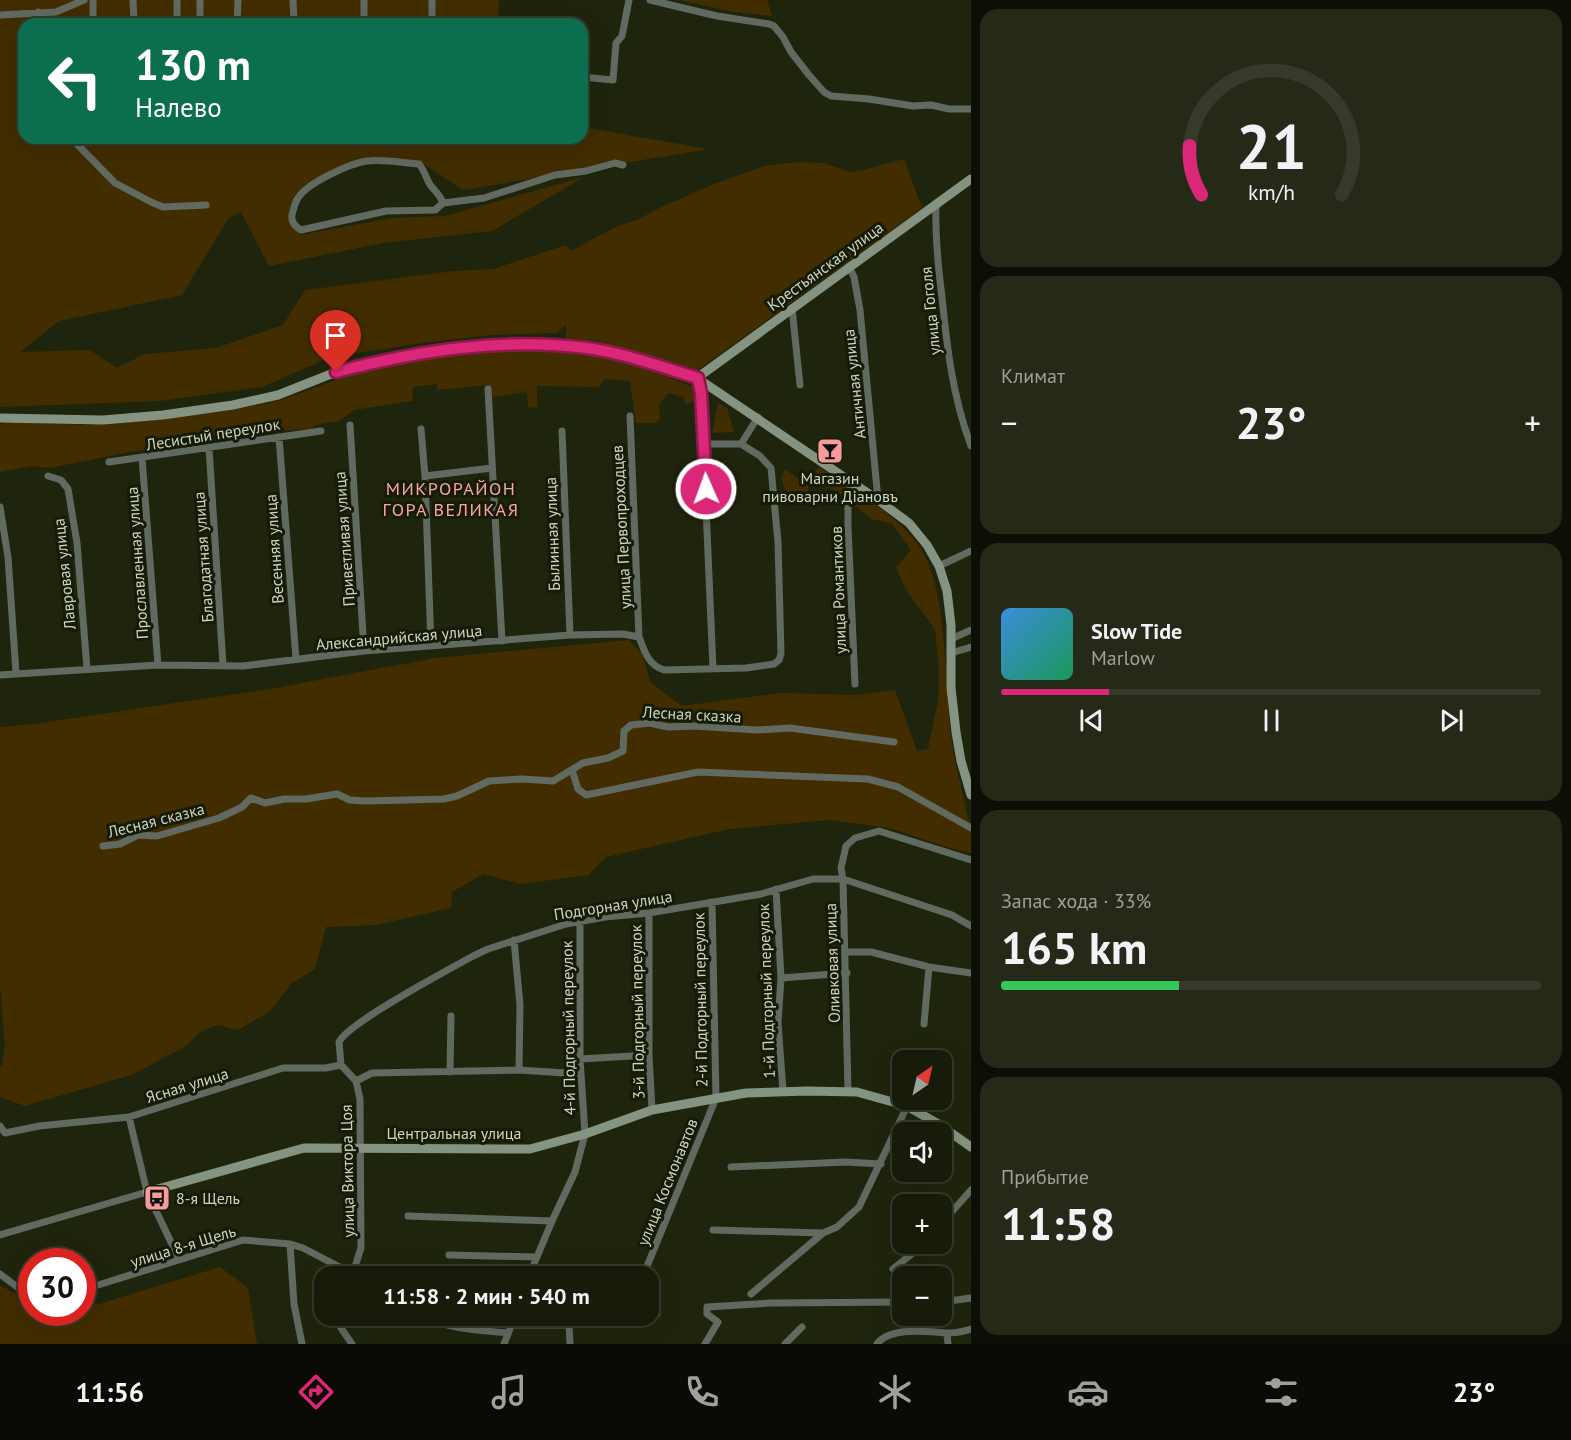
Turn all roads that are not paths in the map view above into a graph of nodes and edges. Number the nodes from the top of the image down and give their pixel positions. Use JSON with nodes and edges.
{"nodes":[{"id":1,"x":84,"y":0,"type":"edge"},
{"id":2,"x":93,"y":0,"type":"edge"},
{"id":3,"x":133,"y":0,"type":"edge"},
{"id":4,"x":177,"y":0,"type":"edge"},
{"id":5,"x":200,"y":0,"type":"edge"},
{"id":6,"x":238,"y":0,"type":"edge"},
{"id":7,"x":293,"y":0,"type":"edge"},
{"id":8,"x":364,"y":0,"type":"edge"},
{"id":9,"x":432,"y":0,"type":"edge"},
{"id":10,"x":629,"y":0,"type":"edge"},
{"id":11,"x":650,"y":0,"type":"edge"},
{"id":12,"x":38,"y":12,"type":"junction"},
{"id":13,"x":0,"y":15,"type":"edge"},
{"id":14,"x":38,"y":18,"type":"edge"},
{"id":15,"x":93,"y":18,"type":"edge"},
{"id":16,"x":134,"y":18,"type":"edge"},
{"id":17,"x":177,"y":18,"type":"edge"},
{"id":18,"x":200,"y":18,"type":"edge"},
{"id":19,"x":237,"y":18,"type":"edge"},
{"id":20,"x":294,"y":18,"type":"edge"},
{"id":21,"x":364,"y":18,"type":"edge"},
{"id":22,"x":432,"y":18,"type":"edge"},
{"id":23,"x":588,"y":77,"type":"edge"},
{"id":24,"x":971,"y":109,"type":"edge"},
{"id":25,"x":76,"y":144,"type":"edge"},
{"id":26,"x":623,"y":165,"type":"dead end"},
{"id":27,"x":971,"y":179,"type":"edge"},
{"id":28,"x":443,"y":203,"type":"junction"},
{"id":29,"x":206,"y":205,"type":"dead end"},
{"id":30,"x":936,"y":205,"type":"junction"},
{"id":31,"x":849,"y":266,"type":"junction"},
{"id":32,"x":792,"y":308,"type":"junction"},
{"id":33,"x":698,"y":378,"type":"junction"},
{"id":34,"x":800,"y":385,"type":"dead end"},
{"id":35,"x":488,"y":389,"type":"dead end"},
{"id":36,"x":630,"y":416,"type":"dead end"},
{"id":37,"x":758,"y":417,"type":"junction"},
{"id":38,"x":0,"y":418,"type":"edge"},
{"id":39,"x":350,"y":425,"type":"dead end"},
{"id":40,"x":421,"y":429,"type":"dead end"},
{"id":41,"x":321,"y":431,"type":"dead end"},
{"id":42,"x":562,"y":431,"type":"dead end"},
{"id":43,"x":279,"y":437,"type":"junction"},
{"id":44,"x":704,"y":444,"type":"junction"},
{"id":45,"x":741,"y":444,"type":"junction"},
{"id":46,"x":971,"y":446,"type":"edge"},
{"id":47,"x":209,"y":448,"type":"junction"},
{"id":48,"x":142,"y":458,"type":"junction"},
{"id":49,"x":109,"y":462,"type":"dead end"},
{"id":50,"x":492,"y":468,"type":"junction"},
{"id":51,"x":48,"y":476,"type":"dead end"},
{"id":52,"x":425,"y":476,"type":"junction"},
{"id":53,"x":852,"y":481,"type":"junction"},
{"id":54,"x":878,"y":500,"type":"junction"},
{"id":55,"x":0,"y":507,"type":"edge"},
{"id":56,"x":971,"y":551,"type":"edge"},
{"id":57,"x":939,"y":566,"type":"junction"},
{"id":58,"x":971,"y":630,"type":"edge"},
{"id":59,"x":570,"y":635,"type":"junction"},
{"id":60,"x":639,"y":637,"type":"junction"},
{"id":61,"x":951,"y":639,"type":"junction"},
{"id":62,"x":502,"y":642,"type":"junction"},
{"id":63,"x":431,"y":646,"type":"junction"},
{"id":64,"x":971,"y":647,"type":"edge"},
{"id":65,"x":364,"y":651,"type":"junction"},
{"id":66,"x":951,"y":653,"type":"junction"},
{"id":67,"x":296,"y":659,"type":"junction"},
{"id":68,"x":158,"y":665,"type":"junction"},
{"id":69,"x":223,"y":665,"type":"junction"},
{"id":70,"x":713,"y":668,"type":"junction"},
{"id":71,"x":87,"y":669,"type":"junction"},
{"id":72,"x":16,"y":673,"type":"junction"},
{"id":73,"x":0,"y":675,"type":"edge"},
{"id":74,"x":855,"y":684,"type":"dead end"},
{"id":75,"x":894,"y":742,"type":"dead end"},
{"id":76,"x":572,"y":770,"type":"junction"},
{"id":77,"x":971,"y":794,"type":"edge"},
{"id":78,"x":971,"y":828,"type":"edge"},
{"id":79,"x":103,"y":846,"type":"dead end"},
{"id":80,"x":971,"y":860,"type":"edge"},
{"id":81,"x":843,"y":879,"type":"junction"},
{"id":82,"x":776,"y":889,"type":"junction"},
{"id":83,"x":712,"y":902,"type":"junction"},
{"id":84,"x":649,"y":913,"type":"junction"},
{"id":85,"x":580,"y":922,"type":"junction"},
{"id":86,"x":971,"y":926,"type":"edge"},
{"id":87,"x":514,"y":940,"type":"junction"},
{"id":88,"x":845,"y":952,"type":"junction"},
{"id":89,"x":928,"y":967,"type":"junction"},
{"id":90,"x":971,"y":973,"type":"edge"},
{"id":91,"x":847,"y":974,"type":"junction"},
{"id":92,"x":781,"y":978,"type":"junction"},
{"id":93,"x":451,"y":1016,"type":"dead end"},
{"id":94,"x":924,"y":1024,"type":"dead end"},
{"id":95,"x":650,"y":1055,"type":"junction"},
{"id":96,"x":580,"y":1059,"type":"junction"},
{"id":97,"x":341,"y":1065,"type":"junction"},
{"id":98,"x":519,"y":1070,"type":"junction"},
{"id":99,"x":450,"y":1072,"type":"junction"},
{"id":100,"x":580,"y":1074,"type":"junction"},
{"id":101,"x":356,"y":1081,"type":"junction"},
{"id":102,"x":783,"y":1091,"type":"junction"},
{"id":103,"x":848,"y":1091,"type":"junction"},
{"id":104,"x":716,"y":1098,"type":"junction"},
{"id":105,"x":892,"y":1100,"type":"edge"},
{"id":106,"x":652,"y":1110,"type":"junction"},
{"id":107,"x":905,"y":1110,"type":"edge"},
{"id":108,"x":918,"y":1110,"type":"edge"},
{"id":109,"x":129,"y":1117,"type":"junction"},
{"id":110,"x":0,"y":1126,"type":"edge"},
{"id":111,"x":585,"y":1134,"type":"junction"},
{"id":112,"x":971,"y":1147,"type":"edge"},
{"id":113,"x":362,"y":1148,"type":"junction"},
{"id":114,"x":881,"y":1164,"type":"junction"},
{"id":115,"x":731,"y":1167,"type":"dead end"},
{"id":116,"x":971,"y":1190,"type":"edge"},
{"id":117,"x":147,"y":1192,"type":"junction"},
{"id":118,"x":952,"y":1212,"type":"edge"},
{"id":119,"x":408,"y":1216,"type":"dead end"},
{"id":120,"x":552,"y":1221,"type":"junction"},
{"id":121,"x":713,"y":1230,"type":"dead end"},
{"id":122,"x":824,"y":1233,"type":"junction"},
{"id":123,"x":0,"y":1235,"type":"edge"},
{"id":124,"x":290,"y":1244,"type":"junction"},
{"id":125,"x":912,"y":1254,"type":"edge"},
{"id":126,"x":449,"y":1255,"type":"dead end"},
{"id":127,"x":536,"y":1257,"type":"junction"},
{"id":128,"x":179,"y":1259,"type":"junction"},
{"id":129,"x":336,"y":1266,"type":"edge"},
{"id":130,"x":356,"y":1266,"type":"edge"},
{"id":131,"x":533,"y":1266,"type":"edge"},
{"id":132,"x":647,"y":1266,"type":"edge"},
{"id":133,"x":897,"y":1266,"type":"edge"},
{"id":134,"x":0,"y":1274,"type":"edge"},
{"id":135,"x":96,"y":1287,"type":"edge"},
{"id":136,"x":18,"y":1288,"type":"edge"},
{"id":137,"x":751,"y":1294,"type":"dead end"},
{"id":138,"x":971,"y":1298,"type":"edge"},
{"id":139,"x":952,"y":1301,"type":"edge"},
{"id":140,"x":892,"y":1302,"type":"edge"},
{"id":141,"x":340,"y":1326,"type":"edge"},
{"id":142,"x":451,"y":1326,"type":"edge"},
{"id":143,"x":511,"y":1326,"type":"edge"},
{"id":144,"x":554,"y":1326,"type":"edge"},
{"id":145,"x":569,"y":1326,"type":"edge"},
{"id":146,"x":802,"y":1327,"type":"dead end"},
{"id":147,"x":510,"y":1329,"type":"junction"},
{"id":148,"x":971,"y":1329,"type":"edge"},
{"id":149,"x":947,"y":1333,"type":"junction"},
{"id":150,"x":302,"y":1344,"type":"edge"},
{"id":151,"x":352,"y":1344,"type":"edge"},
{"id":152,"x":504,"y":1344,"type":"edge"},
{"id":153,"x":570,"y":1344,"type":"edge"},
{"id":154,"x":705,"y":1344,"type":"edge"},
{"id":155,"x":785,"y":1344,"type":"edge"},
{"id":156,"x":877,"y":1344,"type":"edge"},
{"id":157,"x":948,"y":1344,"type":"edge"}],
"edges":[{"from":1,"to":12,"type":"street"},
{"from":2,"to":15,"type":"street"},
{"from":3,"to":16,"type":"street"},
{"from":4,"to":17,"type":"street"},
{"from":5,"to":18,"type":"street"},
{"from":6,"to":19,"type":"street"},
{"from":7,"to":20,"type":"street"},
{"from":8,"to":21,"type":"street"},
{"from":9,"to":22,"type":"street"},
{"from":10,"to":23,"type":"street"},
{"from":11,"to":24,"type":"street"},
{"from":12,"to":13,"type":"street"},
{"from":12,"to":14,"type":"street"},
{"from":25,"to":29,"type":"street"},
{"from":26,"to":28,"type":"street"},
{"from":27,"to":30,"type":"main road","name":"Крестьянская улица"},
{"from":28,"to":28,"type":"street"},
{"from":30,"to":31,"type":"main road","name":"Крестьянская улица"},
{"from":30,"to":46,"type":"street","name":"улица Гоголя"},
{"from":31,"to":32,"type":"main road","name":"Крестьянская улица"},
{"from":31,"to":54,"type":"street","name":"Античная улица"},
{"from":32,"to":33,"type":"main road","name":"Крестьянская улица"},
{"from":32,"to":34,"type":"street"},
{"from":33,"to":37,"type":"main road"},
{"from":33,"to":38,"type":"main road"},
{"from":33,"to":44,"type":"street"},
{"from":35,"to":50,"type":"street"},
{"from":36,"to":60,"type":"street","name":"улица Первопроходцев"},
{"from":37,"to":45,"type":"street"},
{"from":37,"to":53,"type":"main road"},
{"from":39,"to":65,"type":"street","name":"Приветливая улица"},
{"from":40,"to":52,"type":"street"},
{"from":41,"to":43,"type":"street","name":"Лесистый переулок"},
{"from":42,"to":59,"type":"street","name":"Былинная улица"},
{"from":43,"to":47,"type":"street","name":"Лесистый переулок"},
{"from":43,"to":67,"type":"street","name":"Весенняя улица"},
{"from":44,"to":45,"type":"street"},
{"from":44,"to":70,"type":"street"},
{"from":45,"to":70,"type":"street"},
{"from":47,"to":48,"type":"street","name":"Лесистый переулок"},
{"from":47,"to":69,"type":"street","name":"Благодатная улица"},
{"from":48,"to":49,"type":"street","name":"Лесистый переулок"},
{"from":48,"to":68,"type":"street","name":"Прославленная улица"},
{"from":50,"to":52,"type":"street"},
{"from":50,"to":62,"type":"street"},
{"from":51,"to":71,"type":"street","name":"Лавровая улица"},
{"from":52,"to":63,"type":"street"},
{"from":53,"to":54,"type":"main road"},
{"from":53,"to":74,"type":"street","name":"улица Романтиков"},
{"from":54,"to":57,"type":"main road"},
{"from":55,"to":72,"type":"street"},
{"from":56,"to":57,"type":"street"},
{"from":57,"to":61,"type":"main road"},
{"from":58,"to":61,"type":"street"},
{"from":59,"to":60,"type":"street","name":"Александрийская улица"},
{"from":59,"to":62,"type":"street","name":"Александрийская улица"},
{"from":60,"to":70,"type":"street"},
{"from":61,"to":66,"type":"main road"},
{"from":62,"to":63,"type":"street","name":"Александрийская улица"},
{"from":63,"to":65,"type":"street","name":"Александрийская улица"},
{"from":64,"to":66,"type":"street"},
{"from":65,"to":67,"type":"street","name":"Александрийская улица"},
{"from":66,"to":77,"type":"main road"},
{"from":67,"to":69,"type":"street","name":"Александрийская улица"},
{"from":68,"to":69,"type":"street","name":"Александрийская улица"},
{"from":68,"to":71,"type":"street","name":"Александрийская улица"},
{"from":71,"to":72,"type":"street","name":"Александрийская улица"},
{"from":72,"to":73,"type":"street","name":"Александрийская улица"},
{"from":75,"to":76,"type":"street","name":"Лесная сказка"},
{"from":76,"to":78,"type":"street"},
{"from":76,"to":79,"type":"street","name":"Лесная сказка"},
{"from":80,"to":81,"type":"street","name":"Оливковая улица"},
{"from":81,"to":82,"type":"street","name":"Подгорная улица"},
{"from":81,"to":86,"type":"street","name":"Подгорная улица"},
{"from":81,"to":88,"type":"street","name":"Оливковая улица"},
{"from":82,"to":83,"type":"street","name":"Подгорная улица"},
{"from":82,"to":92,"type":"street","name":"1-й Подгорный переулок"},
{"from":83,"to":84,"type":"street","name":"Подгорная улица"},
{"from":83,"to":104,"type":"street","name":"2-й Подгорный переулок"},
{"from":84,"to":85,"type":"street","name":"Подгорная улица"},
{"from":84,"to":95,"type":"street","name":"3-й Подгорный переулок"},
{"from":85,"to":87,"type":"street","name":"Подгорная улица"},
{"from":85,"to":96,"type":"street","name":"4-й Подгорный переулок"},
{"from":87,"to":97,"type":"street","name":"Подгорная улица"},
{"from":87,"to":98,"type":"street"},
{"from":88,"to":89,"type":"street"},
{"from":88,"to":91,"type":"street","name":"Оливковая улица"},
{"from":89,"to":90,"type":"street"},
{"from":89,"to":94,"type":"street"},
{"from":91,"to":92,"type":"street"},
{"from":91,"to":103,"type":"street","name":"Оливковая улица"},
{"from":92,"to":102,"type":"street","name":"1-й Подгорный переулок"},
{"from":93,"to":99,"type":"street"},
{"from":95,"to":96,"type":"street"},
{"from":95,"to":106,"type":"street","name":"3-й Подгорный переулок"},
{"from":96,"to":100,"type":"street","name":"4-й Подгорный переулок"},
{"from":97,"to":101,"type":"street","name":"улица Виктора Цоя"},
{"from":97,"to":109,"type":"street","name":"Ясная улица"},
{"from":98,"to":99,"type":"street"},
{"from":98,"to":100,"type":"street"},
{"from":99,"to":101,"type":"street"},
{"from":100,"to":111,"type":"street","name":"4-й Подгорный переулок"},
{"from":101,"to":113,"type":"street","name":"улица Виктора Цоя"},
{"from":102,"to":103,"type":"main road","name":"Центральная улица"},
{"from":102,"to":104,"type":"main road","name":"Центральная улица"},
{"from":103,"to":105,"type":"main road","name":"Центральная улица"},
{"from":104,"to":106,"type":"main road","name":"Центральная улица"},
{"from":104,"to":132,"type":"street","name":"улица Космонавтов"},
{"from":106,"to":111,"type":"main road","name":"Центральная улица"},
{"from":107,"to":114,"type":"street"},
{"from":108,"to":112,"type":"main road","name":"Центральная улица"},
{"from":109,"to":110,"type":"street","name":"Ясная улица"},
{"from":109,"to":117,"type":"street"},
{"from":111,"to":113,"type":"main road","name":"Центральная улица"},
{"from":111,"to":120,"type":"street","name":"4-й Подгорный переулок"},
{"from":113,"to":117,"type":"main road","name":"Центральная улица"},
{"from":113,"to":130,"type":"street","name":"улица Виктора Цоя"},
{"from":114,"to":115,"type":"street"},
{"from":114,"to":122,"type":"street"},
{"from":116,"to":118,"type":"street"},
{"from":117,"to":123,"type":"street","name":"Центральная улица"},
{"from":117,"to":128,"type":"street"},
{"from":119,"to":120,"type":"street"},
{"from":120,"to":127,"type":"street","name":"4-й Подгорный переулок"},
{"from":121,"to":122,"type":"street"},
{"from":122,"to":137,"type":"street"},
{"from":124,"to":128,"type":"street","name":"улица 8-я Щель"},
{"from":124,"to":129,"type":"street","name":"улица 8-я Щель"},
{"from":124,"to":150,"type":"street"},
{"from":125,"to":133,"type":"street"},
{"from":126,"to":127,"type":"street"},
{"from":127,"to":131,"type":"street","name":"4-й Подгорный переулок"},
{"from":128,"to":135,"type":"street","name":"улица 8-я Щель"},
{"from":134,"to":136,"type":"street"},
{"from":138,"to":139,"type":"street"},
{"from":140,"to":154,"type":"street"},
{"from":141,"to":151,"type":"street"},
{"from":142,"to":147,"type":"street"},
{"from":143,"to":147,"type":"street"},
{"from":144,"to":147,"type":"street"},
{"from":145,"to":153,"type":"street"},
{"from":146,"to":155,"type":"street"},
{"from":147,"to":152,"type":"street"},
{"from":148,"to":149,"type":"street"},
{"from":149,"to":156,"type":"street"},
{"from":149,"to":157,"type":"street"}]}
